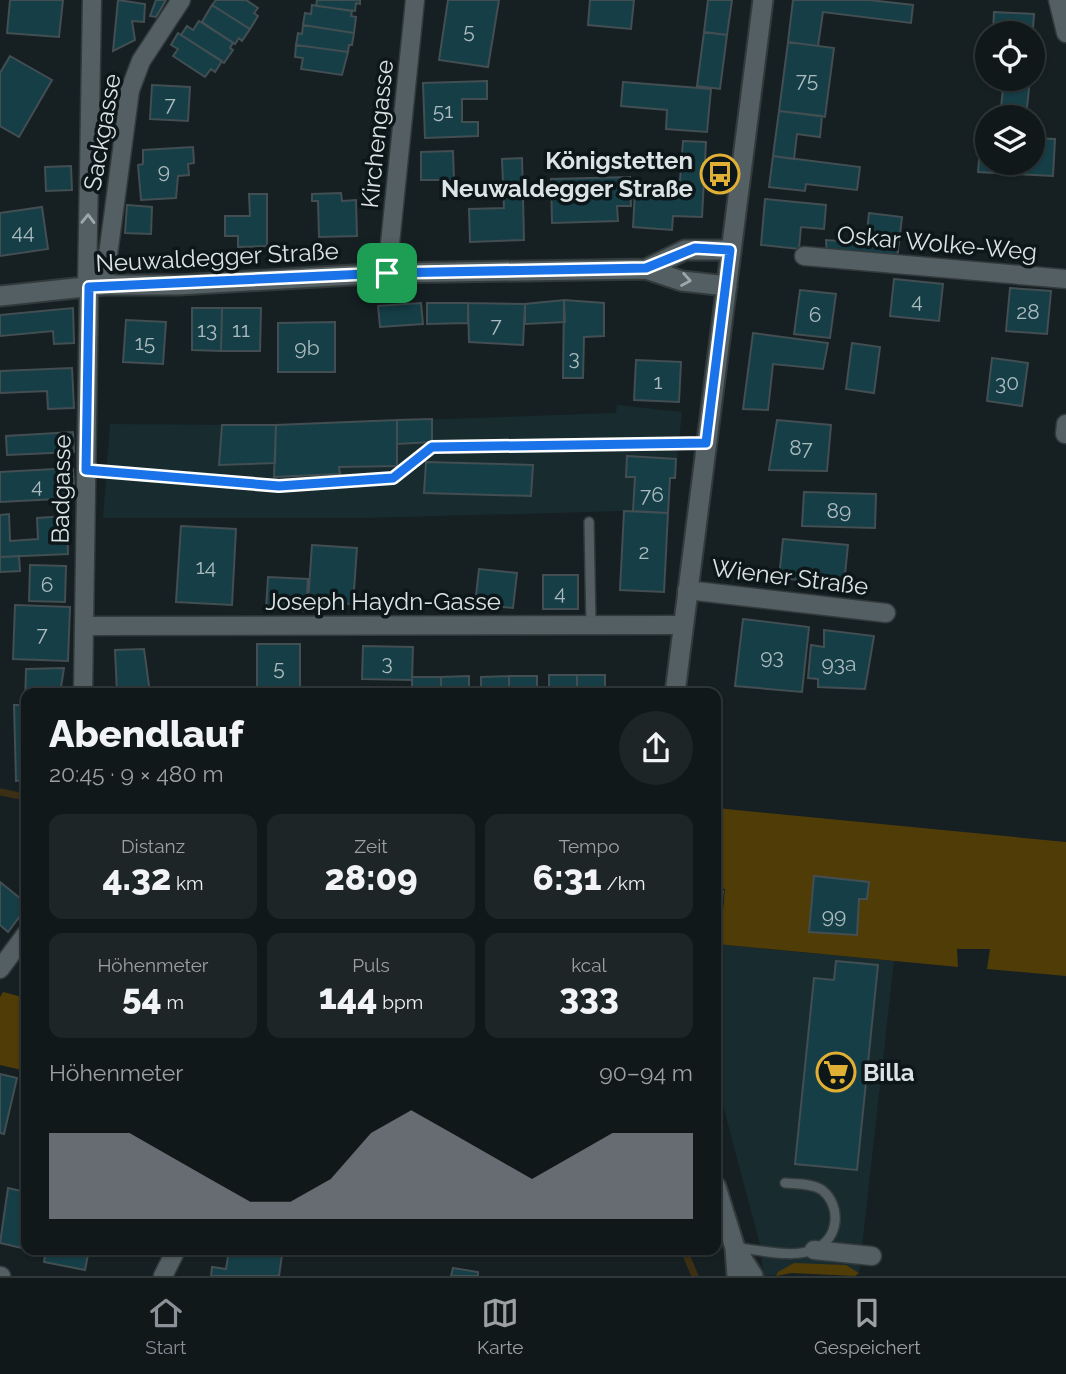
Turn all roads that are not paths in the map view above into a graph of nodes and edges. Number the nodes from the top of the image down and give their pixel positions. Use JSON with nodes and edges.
{"nodes":[{"id":1,"x":92,"y":0,"type":"edge"},
{"id":2,"x":181,"y":0,"type":"edge"},
{"id":3,"x":415,"y":0,"type":"edge"},
{"id":4,"x":763,"y":0,"type":"edge"},
{"id":5,"x":1058,"y":0,"type":"edge"},
{"id":6,"x":1066,"y":33,"type":"edge"},
{"id":7,"x":730,"y":250,"type":"junction"},
{"id":8,"x":804,"y":256,"type":"dead end"},
{"id":9,"x":646,"y":268,"type":"junction"},
{"id":10,"x":387,"y":273,"type":"junction"},
{"id":11,"x":1066,"y":279,"type":"edge"},
{"id":12,"x":94,"y":286,"type":"junction"},
{"id":13,"x":727,"y":286,"type":"junction"},
{"id":14,"x":0,"y":296,"type":"edge"},
{"id":15,"x":706,"y":443,"type":"junction"},
{"id":16,"x":86,"y":470,"type":"junction"},
{"id":17,"x":589,"y":522,"type":"dead end"},
{"id":18,"x":687,"y":590,"type":"junction"},
{"id":19,"x":886,"y":613,"type":"dead end"},
{"id":20,"x":591,"y":625,"type":"junction"},
{"id":21,"x":683,"y":625,"type":"junction"},
{"id":22,"x":84,"y":626,"type":"junction"},
{"id":23,"x":83,"y":688,"type":"edge"},
{"id":24,"x":676,"y":688,"type":"edge"},
{"id":25,"x":21,"y":940,"type":"edge"},
{"id":26,"x":1,"y":966,"type":"edge"},
{"id":27,"x":785,"y":1183,"type":"dead end"},
{"id":28,"x":721,"y":1203,"type":"edge"},
{"id":29,"x":735,"y":1248,"type":"junction"},
{"id":30,"x":814,"y":1250,"type":"junction"},
{"id":31,"x":174,"y":1255,"type":"edge"},
{"id":32,"x":872,"y":1256,"type":"dead end"},
{"id":33,"x":163,"y":1276,"type":"edge"},
{"id":34,"x":737,"y":1276,"type":"edge"},
{"id":35,"x":753,"y":1276,"type":"edge"}],
"edges":[{"from":12,"to":1,"type":"street","one_way":true},
{"from":2,"to":12,"type":"street","name":"Sackgasse"},
{"from":3,"to":10,"type":"street","name":"Kirchengasse"},
{"from":4,"to":7,"type":"main road","name":"Wiener Straße"},
{"from":5,"to":6,"type":"street"},
{"from":7,"to":9,"type":"main road","name":"Neuwaldegger Straße"},
{"from":7,"to":13,"type":"main road","name":"Wiener Straße"},
{"from":8,"to":11,"type":"street","name":"Oskar Wolke-Weg"},
{"from":9,"to":10,"type":"main road","name":"Neuwaldegger Straße"},
{"from":9,"to":13,"type":"main road","name":"Neuwaldegger Straße","one_way":true},
{"from":10,"to":12,"type":"main road","name":"Neuwaldegger Straße"},
{"from":12,"to":14,"type":"main road","name":"Neuwaldegger Straße"},
{"from":12,"to":16,"type":"street","name":"Badgasse"},
{"from":13,"to":15,"type":"main road","name":"Wiener Straße"},
{"from":15,"to":16,"type":"lane"},
{"from":15,"to":18,"type":"main road","name":"Wiener Straße"},
{"from":16,"to":22,"type":"street","name":"Badgasse"},
{"from":17,"to":20,"type":"lane"},
{"from":18,"to":19,"type":"street","name":"Wiener Straße"},
{"from":18,"to":21,"type":"main road","name":"Wiener Straße"},
{"from":20,"to":21,"type":"street","name":"Joseph Haydn-Gasse"},
{"from":20,"to":22,"type":"street","name":"Joseph Haydn-Gasse"},
{"from":21,"to":24,"type":"main road","name":"Wiener Straße"},
{"from":22,"to":23,"type":"street","name":"Badgasse"},
{"from":25,"to":26,"type":"street"},
{"from":27,"to":30,"type":"lane"},
{"from":28,"to":29,"type":"main road"},
{"from":29,"to":30,"type":"lane"},
{"from":29,"to":34,"type":"main road"},
{"from":29,"to":35,"type":"main road"},
{"from":30,"to":32,"type":"street"},
{"from":31,"to":33,"type":"street"}]}
